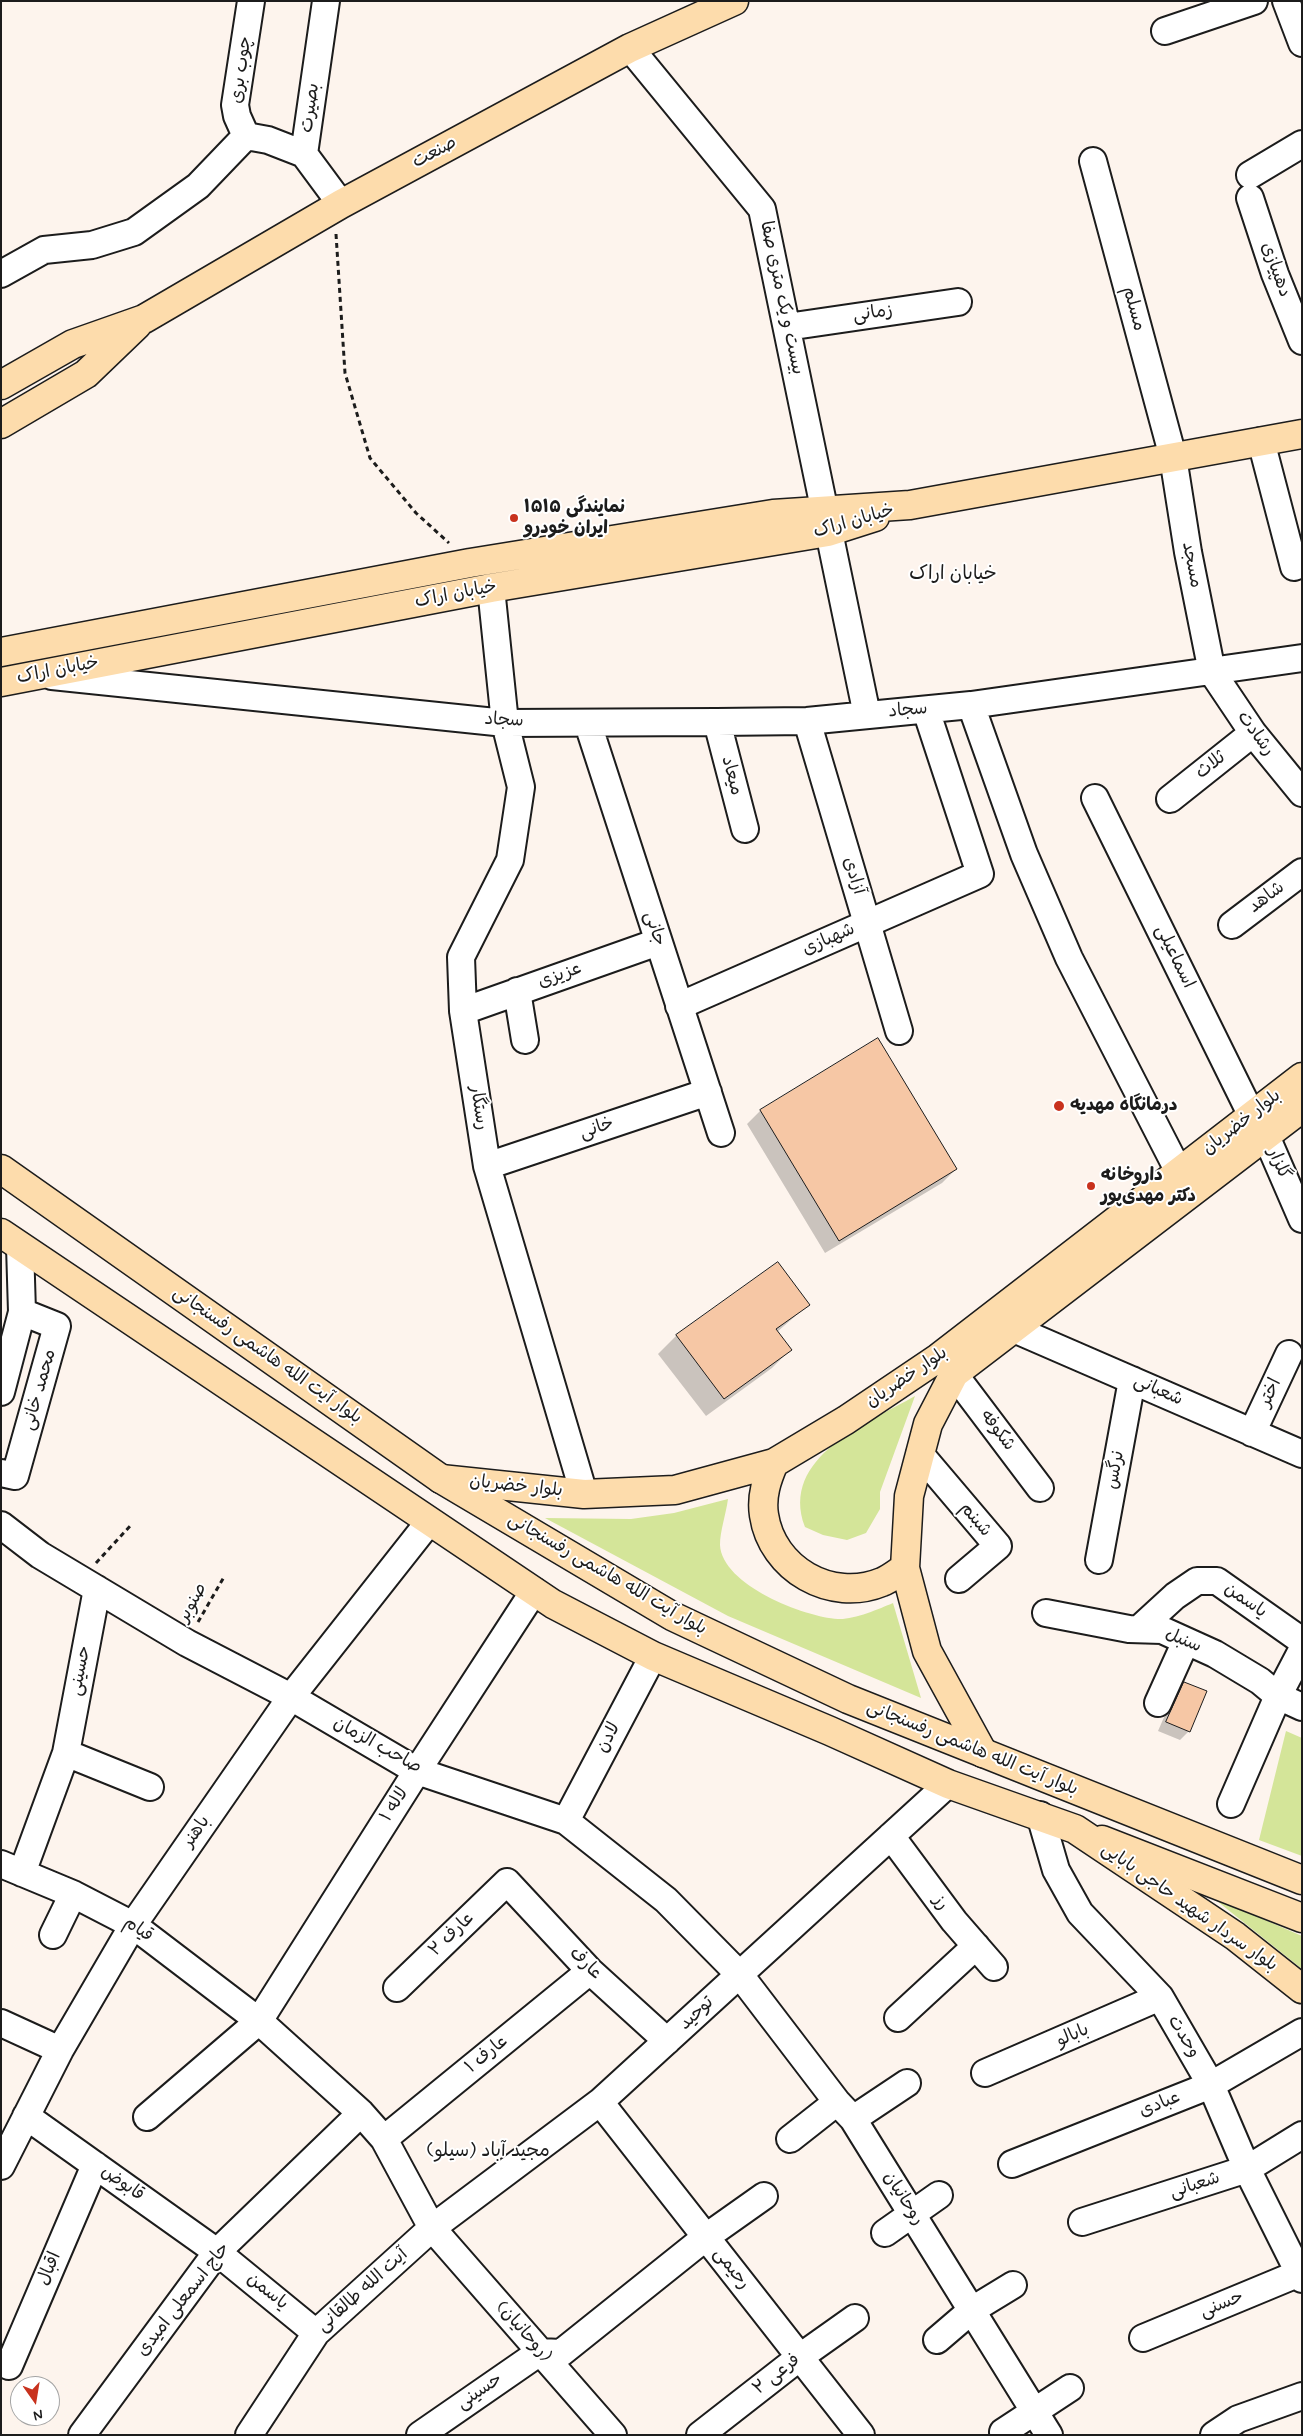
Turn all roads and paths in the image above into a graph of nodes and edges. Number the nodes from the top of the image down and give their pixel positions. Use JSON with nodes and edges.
{"nodes":[{"id":1,"x":251,"y":1,"type":"edge"},
{"id":2,"x":326,"y":1,"type":"edge"},
{"id":3,"x":734,"y":1,"type":"edge"},
{"id":4,"x":1254,"y":1,"type":"edge"},
{"id":5,"x":1286,"y":1,"type":"edge"},
{"id":6,"x":1165,"y":31,"type":"dead end"},
{"id":7,"x":1302,"y":44,"type":"edge"},
{"id":8,"x":630,"y":48,"type":"junction"},
{"id":9,"x":246,"y":136,"type":"junction"},
{"id":10,"x":1302,"y":144,"type":"edge"},
{"id":11,"x":304,"y":154,"type":"junction"},
{"id":12,"x":1092,"y":161,"type":"dead end"},
{"id":13,"x":337,"y":206,"type":"junction"},
{"id":14,"x":1,"y":274,"type":"edge"},
{"id":15,"x":958,"y":302,"type":"dead end"},
{"id":16,"x":144,"y":319,"type":"junction"},
{"id":17,"x":787,"y":327,"type":"junction"},
{"id":18,"x":1302,"y":341,"type":"edge"},
{"id":19,"x":3,"y":381,"type":"edge"},
{"id":20,"x":1,"y":424,"type":"edge"},
{"id":21,"x":1302,"y":434,"type":"edge"},
{"id":22,"x":1261,"y":441,"type":"junction"},
{"id":23,"x":1173,"y":457,"type":"junction"},
{"id":24,"x":826,"y":521,"type":"junction"},
{"id":25,"x":470,"y":563,"type":"junction"},
{"id":26,"x":1294,"y":567,"type":"dead end"},
{"id":27,"x":491,"y":588,"type":"junction"},
{"id":28,"x":1,"y":652,"type":"edge"},
{"id":29,"x":1302,"y":658,"type":"edge"},
{"id":30,"x":1212,"y":672,"type":"junction"},
{"id":31,"x":38,"y":674,"type":"junction"},
{"id":32,"x":1,"y":682,"type":"edge"},
{"id":33,"x":970,"y":706,"type":"junction"},
{"id":34,"x":926,"y":710,"type":"junction"},
{"id":35,"x":867,"y":715,"type":"junction"},
{"id":36,"x":807,"y":721,"type":"junction"},
{"id":37,"x":717,"y":722,"type":"junction"},
{"id":38,"x":505,"y":723,"type":"junction"},
{"id":39,"x":588,"y":724,"type":"junction"},
{"id":40,"x":1253,"y":733,"type":"junction"},
{"id":41,"x":1302,"y":793,"type":"edge"},
{"id":42,"x":1095,"y":798,"type":"dead end"},
{"id":43,"x":1170,"y":798,"type":"dead end"},
{"id":44,"x":745,"y":829,"type":"dead end"},
{"id":45,"x":1302,"y":872,"type":"edge"},
{"id":46,"x":867,"y":923,"type":"junction"},
{"id":47,"x":1232,"y":925,"type":"dead end"},
{"id":48,"x":658,"y":942,"type":"junction"},
{"id":49,"x":517,"y":992,"type":"junction"},
{"id":50,"x":679,"y":1006,"type":"junction"},
{"id":51,"x":463,"y":1011,"type":"junction"},
{"id":52,"x":899,"y":1031,"type":"dead end"},
{"id":53,"x":525,"y":1040,"type":"dead end"},
{"id":54,"x":1302,"y":1077,"type":"edge"},
{"id":55,"x":708,"y":1092,"type":"junction"},
{"id":56,"x":1302,"y":1108,"type":"edge"},
{"id":57,"x":1259,"y":1126,"type":"junction"},
{"id":58,"x":721,"y":1133,"type":"dead end"},
{"id":59,"x":487,"y":1166,"type":"junction"},
{"id":60,"x":1,"y":1169,"type":"edge"},
{"id":61,"x":1179,"y":1172,"type":"junction"},
{"id":62,"x":1302,"y":1219,"type":"edge"},
{"id":63,"x":10,"y":1240,"type":"edge"},
{"id":64,"x":22,"y":1312,"type":"junction"},
{"id":65,"x":1014,"y":1329,"type":"junction"},
{"id":66,"x":1289,"y":1354,"type":"dead end"},
{"id":67,"x":954,"y":1374,"type":"junction"},
{"id":68,"x":1132,"y":1380,"type":"junction"},
{"id":69,"x":1,"y":1392,"type":"edge"},
{"id":70,"x":1252,"y":1433,"type":"junction"},
{"id":71,"x":920,"y":1454,"type":"junction"},
{"id":72,"x":1302,"y":1454,"type":"edge"},
{"id":73,"x":774,"y":1462,"type":"junction"},
{"id":74,"x":1,"y":1473,"type":"edge"},
{"id":75,"x":441,"y":1479,"type":"junction"},
{"id":76,"x":1040,"y":1488,"type":"dead end"},
{"id":77,"x":584,"y":1494,"type":"junction"},
{"id":78,"x":429,"y":1522,"type":"junction"},
{"id":79,"x":1,"y":1525,"type":"edge"},
{"id":80,"x":131,"y":1525,"type":"dead end"},
{"id":81,"x":1099,"y":1560,"type":"dead end"},
{"id":82,"x":905,"y":1568,"type":"junction"},
{"id":83,"x":224,"y":1577,"type":"dead end"},
{"id":84,"x":958,"y":1579,"type":"dead end"},
{"id":85,"x":89,"y":1585,"type":"junction"},
{"id":86,"x":534,"y":1591,"type":"junction"},
{"id":87,"x":1046,"y":1613,"type":"dead end"},
{"id":88,"x":1139,"y":1629,"type":"junction"},
{"id":89,"x":1302,"y":1640,"type":"edge"},
{"id":90,"x":1186,"y":1641,"type":"junction"},
{"id":91,"x":187,"y":1643,"type":"junction"},
{"id":92,"x":1302,"y":1650,"type":"edge"},
{"id":93,"x":653,"y":1656,"type":"junction"},
{"id":94,"x":1278,"y":1696,"type":"junction"},
{"id":95,"x":291,"y":1697,"type":"junction"},
{"id":96,"x":1158,"y":1703,"type":"dead end"},
{"id":97,"x":1302,"y":1707,"type":"edge"},
{"id":98,"x":66,"y":1753,"type":"junction"},
{"id":99,"x":983,"y":1753,"type":"junction"},
{"id":100,"x":417,"y":1771,"type":"junction"},
{"id":101,"x":948,"y":1784,"type":"junction"},
{"id":102,"x":150,"y":1787,"type":"dead end"},
{"id":103,"x":1231,"y":1804,"type":"dead end"},
{"id":104,"x":1040,"y":1815,"type":"junction"},
{"id":105,"x":566,"y":1821,"type":"junction"},
{"id":106,"x":1075,"y":1829,"type":"junction"},
{"id":107,"x":891,"y":1836,"type":"junction"},
{"id":108,"x":12,"y":1869,"type":"edge"},
{"id":109,"x":1302,"y":1880,"type":"edge"},
{"id":110,"x":507,"y":1882,"type":"joint"},
{"id":111,"x":73,"y":1894,"type":"junction"},
{"id":112,"x":1302,"y":1918,"type":"edge"},
{"id":113,"x":133,"y":1924,"type":"junction"},
{"id":114,"x":53,"y":1936,"type":"dead end"},
{"id":115,"x":976,"y":1946,"type":"junction"},
{"id":116,"x":994,"y":1966,"type":"dead end"},
{"id":117,"x":590,"y":1971,"type":"junction"},
{"id":118,"x":740,"y":1975,"type":"junction"},
{"id":119,"x":397,"y":1988,"type":"dead end"},
{"id":120,"x":1302,"y":1989,"type":"edge"},
{"id":121,"x":1160,"y":1997,"type":"junction"},
{"id":122,"x":898,"y":2018,"type":"dead end"},
{"id":123,"x":259,"y":2021,"type":"junction"},
{"id":124,"x":1,"y":2023,"type":"edge"},
{"id":125,"x":1302,"y":2032,"type":"edge"},
{"id":126,"x":667,"y":2042,"type":"junction"},
{"id":127,"x":60,"y":2050,"type":"junction"},
{"id":128,"x":985,"y":2073,"type":"dead end"},
{"id":129,"x":907,"y":2084,"type":"dead end"},
{"id":130,"x":1211,"y":2085,"type":"junction"},
{"id":131,"x":600,"y":2102,"type":"junction"},
{"id":132,"x":845,"y":2110,"type":"junction"},
{"id":133,"x":361,"y":2114,"type":"junction"},
{"id":134,"x":26,"y":2116,"type":"junction"},
{"id":135,"x":147,"y":2117,"type":"dead end"},
{"id":136,"x":1302,"y":2135,"type":"edge"},
{"id":137,"x":384,"y":2139,"type":"junction"},
{"id":138,"x":790,"y":2139,"type":"dead end"},
{"id":139,"x":1012,"y":2164,"type":"dead end"},
{"id":140,"x":94,"y":2165,"type":"junction"},
{"id":141,"x":1,"y":2166,"type":"edge"},
{"id":142,"x":1247,"y":2169,"type":"junction"},
{"id":143,"x":939,"y":2195,"type":"dead end"},
{"id":144,"x":764,"y":2196,"type":"dead end"},
{"id":145,"x":911,"y":2212,"type":"junction"},
{"id":146,"x":1082,"y":2222,"type":"dead end"},
{"id":147,"x":432,"y":2228,"type":"junction"},
{"id":148,"x":885,"y":2233,"type":"dead end"},
{"id":149,"x":706,"y":2237,"type":"junction"},
{"id":150,"x":217,"y":2252,"type":"junction"},
{"id":151,"x":1301,"y":2275,"type":"edge"},
{"id":152,"x":1013,"y":2285,"type":"dead end"},
{"id":153,"x":972,"y":2310,"type":"junction"},
{"id":154,"x":855,"y":2318,"type":"dead end"},
{"id":155,"x":316,"y":2333,"type":"junction"},
{"id":156,"x":1143,"y":2338,"type":"dead end"},
{"id":157,"x":937,"y":2340,"type":"dead end"},
{"id":158,"x":540,"y":2352,"type":"junction"},
{"id":159,"x":800,"y":2357,"type":"junction"},
{"id":160,"x":1,"y":2362,"type":"edge"},
{"id":161,"x":1070,"y":2388,"type":"dead end"},
{"id":162,"x":1302,"y":2396,"type":"edge"},
{"id":163,"x":1034,"y":2411,"type":"junction"},
{"id":164,"x":602,"y":2430,"type":"edge"},
{"id":165,"x":1003,"y":2432,"type":"dead end"},
{"id":166,"x":82,"y":2435,"type":"edge"},
{"id":167,"x":249,"y":2435,"type":"edge"},
{"id":168,"x":420,"y":2435,"type":"edge"},
{"id":169,"x":700,"y":2435,"type":"edge"},
{"id":170,"x":862,"y":2435,"type":"edge"},
{"id":171,"x":1049,"y":2435,"type":"edge"},
{"id":172,"x":1214,"y":2435,"type":"edge"}],
"edges":[{"from":1,"to":9,"type":"street","name":"چوب بری"},
{"from":2,"to":11,"type":"street","name":"بصیرت"},
{"from":3,"to":8,"type":"main road","name":"صنعت"},
{"from":4,"to":6,"type":"street"},
{"from":5,"to":7,"type":"street"},
{"from":8,"to":13,"type":"main road","name":"صنعت"},
{"from":8,"to":17,"type":"street","name":"بیست و یک متری صفا"},
{"from":9,"to":11,"type":"street"},
{"from":9,"to":14,"type":"street"},
{"from":10,"to":18,"type":"street","name":"دهپیازی"},
{"from":11,"to":13,"type":"street","name":"بصیرت"},
{"from":12,"to":23,"type":"street","name":"مسلم"},
{"from":13,"to":16,"type":"main road","name":"صنعت"},
{"from":13,"to":25,"type":"path"},
{"from":15,"to":17,"type":"street","name":"زمانی"},
{"from":16,"to":19,"type":"main road"},
{"from":16,"to":20,"type":"main road"},
{"from":17,"to":24,"type":"street","name":"بیست و یک متری صفا"},
{"from":21,"to":22,"type":"main road","name":"خیابان اراک"},
{"from":22,"to":23,"type":"main road","name":"خیابان اراک"},
{"from":22,"to":26,"type":"street"},
{"from":23,"to":24,"type":"main road","name":"خیابان اراک"},
{"from":23,"to":30,"type":"street","name":"مسجد"},
{"from":24,"to":25,"type":"main road","name":"خیابان اراک"},
{"from":24,"to":27,"type":"main road","name":"خیابان اراک"},
{"from":24,"to":35,"type":"street","name":"بیست و یک متری صفا"},
{"from":25,"to":28,"type":"main road","name":"خیابان اراک"},
{"from":27,"to":31,"type":"main road","name":"خیابان اراک"},
{"from":27,"to":38,"type":"street","name":"رستگار"},
{"from":29,"to":30,"type":"street","name":"سجاد"},
{"from":30,"to":33,"type":"street","name":"سجاد"},
{"from":30,"to":40,"type":"street","name":"رشادت"},
{"from":31,"to":32,"type":"main road","name":"خیابان اراک"},
{"from":31,"to":38,"type":"street","name":"سجاد"},
{"from":33,"to":34,"type":"street","name":"سجاد"},
{"from":33,"to":61,"type":"street"},
{"from":34,"to":35,"type":"street","name":"سجاد"},
{"from":34,"to":46,"type":"street","name":"شهبازی"},
{"from":35,"to":36,"type":"street","name":"سجاد"},
{"from":36,"to":37,"type":"street","name":"سجاد"},
{"from":36,"to":46,"type":"street","name":"آزادی"},
{"from":37,"to":39,"type":"street","name":"سجاد"},
{"from":37,"to":44,"type":"street","name":"میعاد"},
{"from":38,"to":39,"type":"street","name":"سجاد"},
{"from":38,"to":51,"type":"street","name":"رستگار"},
{"from":39,"to":48,"type":"street","name":"جانی"},
{"from":40,"to":41,"type":"street","name":"رشادت"},
{"from":40,"to":43,"type":"street","name":"ثلاث"},
{"from":42,"to":57,"type":"street","name":"اسماعیلی"},
{"from":45,"to":47,"type":"street","name":"شاهد"},
{"from":46,"to":50,"type":"street","name":"شهبازی"},
{"from":46,"to":52,"type":"street","name":"آزادی"},
{"from":48,"to":49,"type":"street","name":"عزیزی"},
{"from":48,"to":50,"type":"street","name":"جانی"},
{"from":49,"to":51,"type":"street","name":"عزیزی"},
{"from":49,"to":53,"type":"street"},
{"from":50,"to":55,"type":"street","name":"جانی"},
{"from":51,"to":59,"type":"street","name":"رستگار"},
{"from":54,"to":57,"type":"main road","name":"بلوار خضریان"},
{"from":55,"to":58,"type":"street","name":"جانی"},
{"from":55,"to":59,"type":"street","name":"خانی"},
{"from":56,"to":57,"type":"main road","name":"بلوار خضریان"},
{"from":57,"to":61,"type":"main road","name":"بلوار خضریان"},
{"from":57,"to":62,"type":"street","name":"گلزار"},
{"from":57,"to":65,"type":"main road","name":"بلوار خضریان"},
{"from":59,"to":77,"type":"street","name":"رستگار"},
{"from":60,"to":75,"type":"main road","name":"بلوار آیت الله هاشمی رفسنجانی"},
{"from":61,"to":73,"type":"main road","name":"بلوار خضریان"},
{"from":63,"to":64,"type":"street","name":"محمد خانی"},
{"from":63,"to":78,"type":"main road","name":"بلوار آیت الله هاشمی رفسنجانی"},
{"from":64,"to":69,"type":"street","name":"محمد خانی"},
{"from":64,"to":74,"type":"street","name":"محمد خانی"},
{"from":65,"to":67,"type":"main road","name":"بلوار خضریان"},
{"from":65,"to":68,"type":"street","name":"شعبانی"},
{"from":66,"to":70,"type":"street","name":"اختر"},
{"from":67,"to":71,"type":"main road","name":"بلوار خضریان"},
{"from":67,"to":76,"type":"street","name":"شکوفه"},
{"from":68,"to":70,"type":"street","name":"شعبانی"},
{"from":68,"to":81,"type":"street","name":"نرگس"},
{"from":70,"to":72,"type":"street","name":"شعبانی"},
{"from":71,"to":82,"type":"main road","name":"بلوار خضریان"},
{"from":71,"to":84,"type":"street","name":"شبنم"},
{"from":73,"to":77,"type":"main road","name":"بلوار خضریان"},
{"from":73,"to":82,"type":"main road"},
{"from":75,"to":77,"type":"main road","name":"بلوار خضریان"},
{"from":75,"to":99,"type":"main road","name":"بلوار آیت الله هاشمی رفسنجانی"},
{"from":78,"to":86,"type":"main road","name":"بلوار آیت الله هاشمی رفسنجانی"},
{"from":78,"to":95,"type":"street","name":"باهنر"},
{"from":79,"to":85,"type":"street","name":"صاحب الزمان"},
{"from":80,"to":85,"type":"path"},
{"from":82,"to":99,"type":"main road","name":"بلوار خضریان"},
{"from":83,"to":91,"type":"path","name":"صنوبر"},
{"from":85,"to":91,"type":"street","name":"صاحب الزمان"},
{"from":85,"to":98,"type":"street","name":"حسینی"},
{"from":86,"to":93,"type":"main road","name":"بلوار آیت الله هاشمی رفسنجانی"},
{"from":86,"to":100,"type":"street","name":"لاله ۱"},
{"from":87,"to":88,"type":"street","name":"سنبل"},
{"from":88,"to":89,"type":"street","name":"یاسمن"},
{"from":88,"to":90,"type":"street","name":"سنبل"},
{"from":90,"to":94,"type":"street","name":"سنبل"},
{"from":90,"to":96,"type":"street"},
{"from":91,"to":95,"type":"street","name":"صاحب الزمان"},
{"from":92,"to":94,"type":"street"},
{"from":93,"to":101,"type":"main road","name":"بلوار آیت الله هاشمی رفسنجانی"},
{"from":93,"to":105,"type":"street","name":"لادن"},
{"from":94,"to":97,"type":"street","name":"سنبل"},
{"from":94,"to":103,"type":"street"},
{"from":95,"to":100,"type":"street","name":"صاحب الزمان"},
{"from":95,"to":113,"type":"street","name":"باهنر"},
{"from":98,"to":102,"type":"street"},
{"from":98,"to":108,"type":"street","name":"حسینی"},
{"from":99,"to":109,"type":"main road","name":"بلوار آیت الله هاشمی رفسنجانی"},
{"from":100,"to":105,"type":"street","name":"صاحب الزمان"},
{"from":100,"to":123,"type":"street","name":"لاله ۱"},
{"from":101,"to":104,"type":"main road","name":"بلوار آیت الله هاشمی رفسنجانی"},
{"from":101,"to":107,"type":"street","name":"توحید"},
{"from":104,"to":106,"type":"main road","name":"بلوار آیت الله هاشمی رفسنجانی"},
{"from":104,"to":121,"type":"street","name":"وحدت"},
{"from":105,"to":118,"type":"street","name":"صاحب الزمان"},
{"from":106,"to":112,"type":"main road","name":"بلوار آیت الله هاشمی رفسنجانی"},
{"from":106,"to":120,"type":"main road","name":"بلوار سردار شهید حاجی بابایی"},
{"from":107,"to":115,"type":"street","name":"رز"},
{"from":107,"to":118,"type":"street","name":"توحید"},
{"from":108,"to":111,"type":"street","name":"قیام"},
{"from":110,"to":117,"type":"street","name":"عارف"},
{"from":110,"to":119,"type":"street","name":"عارف ۲"},
{"from":111,"to":113,"type":"street","name":"قیام"},
{"from":111,"to":114,"type":"street"},
{"from":113,"to":123,"type":"street","name":"قیام"},
{"from":113,"to":127,"type":"street","name":"باهنر"},
{"from":115,"to":116,"type":"street","name":"رز"},
{"from":115,"to":122,"type":"street"},
{"from":117,"to":126,"type":"street","name":"عارف"},
{"from":117,"to":137,"type":"street","name":"عارف ۱"},
{"from":118,"to":126,"type":"street","name":"توحید"},
{"from":118,"to":132,"type":"street","name":"روحانیان"},
{"from":121,"to":128,"type":"street","name":"بابالو"},
{"from":121,"to":130,"type":"street","name":"وحدت"},
{"from":123,"to":133,"type":"street"},
{"from":123,"to":135,"type":"street"},
{"from":124,"to":127,"type":"street"},
{"from":125,"to":130,"type":"street","name":"عبادی"},
{"from":126,"to":131,"type":"street","name":"توحید"},
{"from":127,"to":134,"type":"street","name":"باهنر"},
{"from":129,"to":132,"type":"street"},
{"from":130,"to":139,"type":"street","name":"عبادی"},
{"from":130,"to":142,"type":"street","name":"وحدت"},
{"from":131,"to":147,"type":"street","name":"توحید"},
{"from":131,"to":149,"type":"street","name":"رحیمی"},
{"from":132,"to":138,"type":"street"},
{"from":132,"to":145,"type":"street","name":"روحانیان"},
{"from":133,"to":137,"type":"street"},
{"from":133,"to":150,"type":"street","name":"حاج اسمعلی امیدی"},
{"from":134,"to":140,"type":"street","name":"قابوض"},
{"from":134,"to":141,"type":"street","name":"باهنر"},
{"from":136,"to":142,"type":"street","name":"شعبانی"},
{"from":137,"to":147,"type":"street"},
{"from":140,"to":150,"type":"street","name":"قابوض"},
{"from":140,"to":160,"type":"street","name":"اقبال"},
{"from":142,"to":146,"type":"street","name":"شعبانی"},
{"from":142,"to":151,"type":"street","name":"وحدت"},
{"from":143,"to":145,"type":"street"},
{"from":144,"to":149,"type":"street"},
{"from":145,"to":148,"type":"street"},
{"from":145,"to":153,"type":"street","name":"روحانیان"},
{"from":147,"to":155,"type":"street","name":"آیت الله طالقانی"},
{"from":147,"to":158,"type":"street","name":"(روحانیان)"},
{"from":149,"to":158,"type":"street"},
{"from":149,"to":159,"type":"street","name":"رحیمی"},
{"from":150,"to":155,"type":"street","name":"یاسمن"},
{"from":150,"to":166,"type":"street","name":"حاج اسمعلی امیدی"},
{"from":151,"to":156,"type":"street","name":"حسنی"},
{"from":152,"to":153,"type":"street"},
{"from":153,"to":157,"type":"street"},
{"from":153,"to":163,"type":"street","name":"روحانیان"},
{"from":154,"to":159,"type":"street","name":"فرعی ۲"},
{"from":155,"to":167,"type":"street","name":"آیت الله طالقانی"},
{"from":158,"to":164,"type":"street","name":"(روحانیان)"},
{"from":158,"to":168,"type":"street","name":"حسینی"},
{"from":159,"to":169,"type":"street","name":"فرعی ۲"},
{"from":159,"to":170,"type":"street","name":"رحیمی"},
{"from":161,"to":163,"type":"street"},
{"from":162,"to":172,"type":"street"},
{"from":163,"to":165,"type":"street"},
{"from":163,"to":171,"type":"street","name":"روحانیان"}]}
